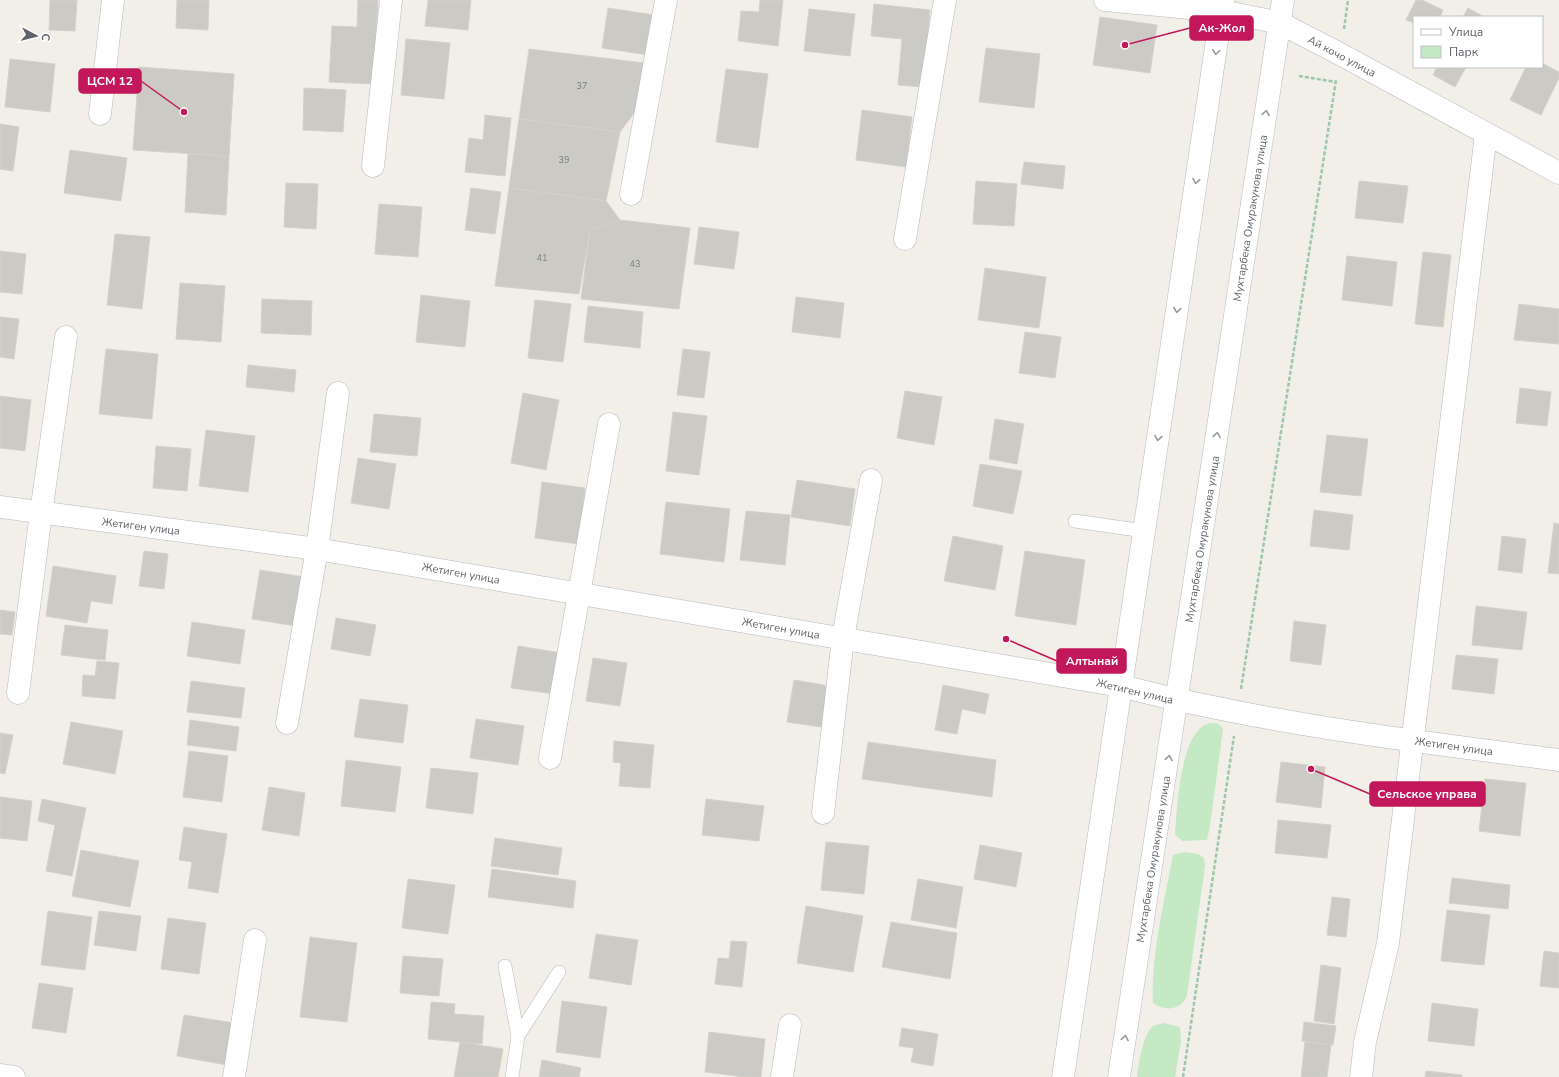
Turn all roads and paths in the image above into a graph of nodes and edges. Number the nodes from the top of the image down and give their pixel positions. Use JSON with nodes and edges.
{"nodes":[{"id":1,"x":113,"y":0,"type":"edge"},
{"id":2,"x":391,"y":0,"type":"edge"},
{"id":3,"x":666,"y":0,"type":"edge"},
{"id":4,"x":945,"y":0,"type":"edge"},
{"id":5,"x":1104,"y":0,"type":"edge"},
{"id":6,"x":1283,"y":0,"type":"edge"},
{"id":7,"x":1348,"y":0,"type":"edge"},
{"id":8,"x":1223,"y":5,"type":"edge"},
{"id":9,"x":1280,"y":23,"type":"junction"},
{"id":10,"x":1340,"y":54,"type":"junction"},
{"id":11,"x":1300,"y":76,"type":"dead end"},
{"id":12,"x":1336,"y":82,"type":"junction"},
{"id":13,"x":100,"y":114,"type":"dead end"},
{"id":14,"x":1486,"y":134,"type":"junction"},
{"id":15,"x":373,"y":166,"type":"dead end"},
{"id":16,"x":1559,"y":173,"type":"edge"},
{"id":17,"x":632,"y":194,"type":"dead end"},
{"id":18,"x":905,"y":239,"type":"dead end"},
{"id":19,"x":66,"y":337,"type":"dead end"},
{"id":20,"x":338,"y":393,"type":"dead end"},
{"id":21,"x":609,"y":424,"type":"dead end"},
{"id":22,"x":871,"y":480,"type":"dead end"},
{"id":23,"x":0,"y":507,"type":"edge"},
{"id":24,"x":41,"y":513,"type":"junction"},
{"id":25,"x":1075,"y":521,"type":"dead end"},
{"id":26,"x":1144,"y":531,"type":"junction"},
{"id":27,"x":317,"y":549,"type":"junction"},
{"id":28,"x":580,"y":594,"type":"junction"},
{"id":29,"x":843,"y":638,"type":"junction"},
{"id":30,"x":1121,"y":686,"type":"junction"},
{"id":31,"x":18,"y":692,"type":"dead end"},
{"id":32,"x":1177,"y":700,"type":"junction"},
{"id":33,"x":1238,"y":712,"type":"junction"},
{"id":34,"x":287,"y":723,"type":"dead end"},
{"id":35,"x":1411,"y":741,"type":"junction"},
{"id":36,"x":550,"y":758,"type":"dead end"},
{"id":37,"x":1559,"y":760,"type":"edge"},
{"id":38,"x":823,"y":813,"type":"dead end"},
{"id":39,"x":255,"y":940,"type":"dead end"},
{"id":40,"x":505,"y":966,"type":"dead end"},
{"id":41,"x":559,"y":972,"type":"dead end"},
{"id":42,"x":790,"y":1025,"type":"dead end"},
{"id":43,"x":518,"y":1036,"type":"junction"},
{"id":44,"x":0,"y":1075,"type":"edge"},
{"id":45,"x":14,"y":1077,"type":"edge"},
{"id":46,"x":234,"y":1077,"type":"edge"},
{"id":47,"x":512,"y":1077,"type":"edge"},
{"id":48,"x":782,"y":1077,"type":"edge"},
{"id":49,"x":1063,"y":1077,"type":"edge"},
{"id":50,"x":1120,"y":1077,"type":"edge"},
{"id":51,"x":1183,"y":1077,"type":"edge"},
{"id":52,"x":1361,"y":1077,"type":"edge"}],
"edges":[{"from":1,"to":13,"type":"street"},
{"from":2,"to":15,"type":"street"},
{"from":3,"to":17,"type":"street"},
{"from":4,"to":18,"type":"street"},
{"from":5,"to":8,"type":"street","name":"Ай кочо улица"},
{"from":6,"to":9,"type":"street","name":"Мухтарбека Омуракунова улица"},
{"from":7,"to":10,"type":"path"},
{"from":8,"to":9,"type":"street","name":"Ай кочо улица"},
{"from":8,"to":26,"type":"street","one_way":true},
{"from":9,"to":10,"type":"street","name":"Ай кочо улица"},
{"from":32,"to":9,"type":"street","name":"Мухтарбека Омуракунова улица","one_way":true},
{"from":10,"to":12,"type":"path"},
{"from":10,"to":14,"type":"street","name":"Ай кочо улица"},
{"from":11,"to":12,"type":"path"},
{"from":12,"to":33,"type":"path"},
{"from":14,"to":16,"type":"street","name":"Ай кочо улица"},
{"from":14,"to":35,"type":"street"},
{"from":19,"to":24,"type":"street"},
{"from":20,"to":27,"type":"street"},
{"from":21,"to":28,"type":"street"},
{"from":22,"to":29,"type":"street"},
{"from":23,"to":24,"type":"street","name":"Жетиген улица"},
{"from":24,"to":27,"type":"street","name":"Жетиген улица"},
{"from":24,"to":31,"type":"street"},
{"from":25,"to":26,"type":"lane"},
{"from":26,"to":30,"type":"street"},
{"from":27,"to":28,"type":"street","name":"Жетиген улица"},
{"from":27,"to":34,"type":"street"},
{"from":28,"to":29,"type":"street","name":"Жетиген улица"},
{"from":28,"to":36,"type":"street"},
{"from":29,"to":30,"type":"street","name":"Жетиген улица"},
{"from":29,"to":38,"type":"street"},
{"from":30,"to":32,"type":"street","name":"Жетиген улица"},
{"from":30,"to":49,"type":"street"},
{"from":32,"to":33,"type":"street","name":"Жетиген улица"},
{"from":50,"to":32,"type":"street","name":"Мухтарбека Омуракунова улица","one_way":true},
{"from":33,"to":35,"type":"street","name":"Жетиген улица"},
{"from":33,"to":51,"type":"path"},
{"from":35,"to":37,"type":"street","name":"Жетиген улица"},
{"from":35,"to":52,"type":"street"},
{"from":39,"to":46,"type":"street"},
{"from":40,"to":43,"type":"lane"},
{"from":41,"to":43,"type":"lane"},
{"from":42,"to":48,"type":"street"},
{"from":43,"to":47,"type":"lane"},
{"from":44,"to":45,"type":"street"}]}
